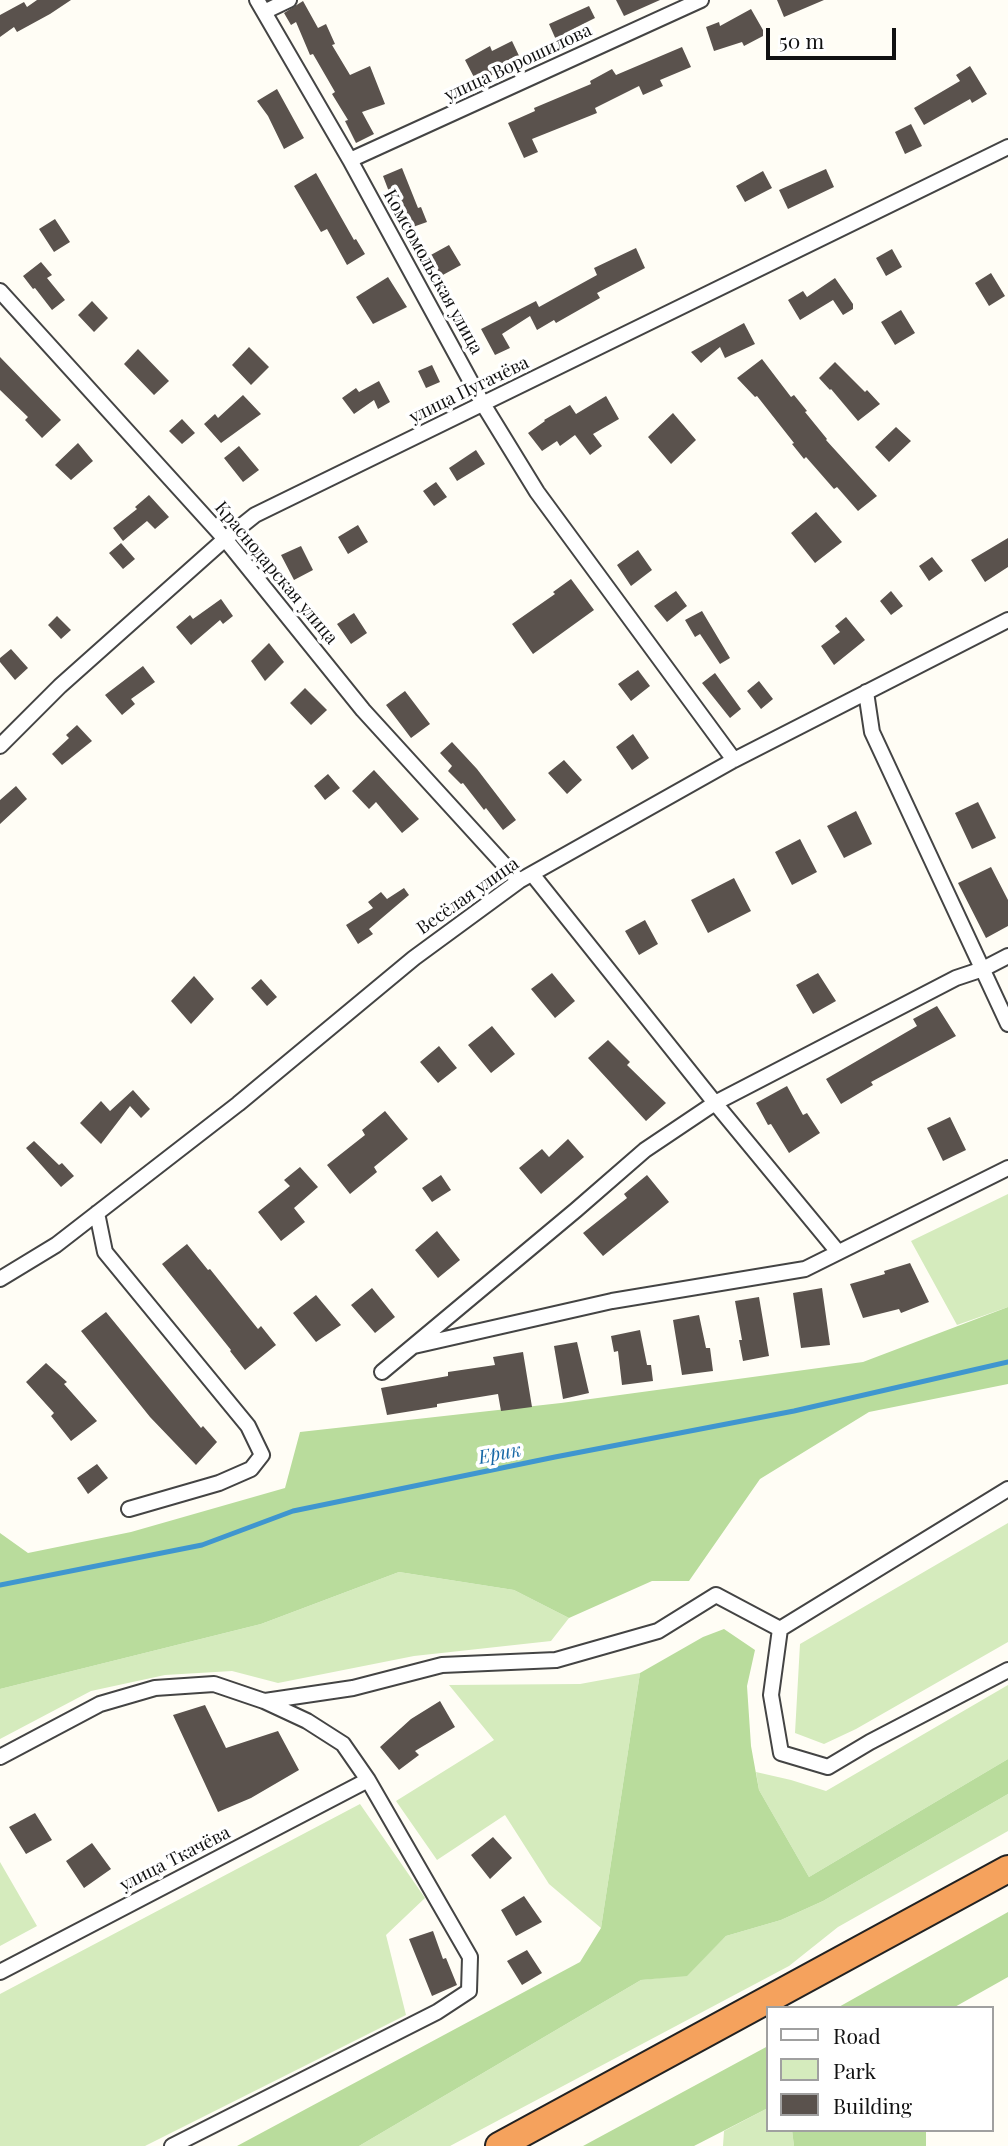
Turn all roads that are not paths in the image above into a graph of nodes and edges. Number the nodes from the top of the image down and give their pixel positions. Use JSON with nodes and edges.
{"nodes":[{"id":1,"x":289,"y":0,"type":"edge"},
{"id":2,"x":701,"y":0,"type":"edge"},
{"id":3,"x":261,"y":6,"type":"edge"},
{"id":4,"x":1008,"y":147,"type":"edge"},
{"id":5,"x":350,"y":160,"type":"junction"},
{"id":6,"x":0,"y":291,"type":"edge"},
{"id":7,"x":483,"y":404,"type":"junction"},
{"id":8,"x":225,"y":539,"type":"junction"},
{"id":9,"x":1008,"y":620,"type":"edge"},
{"id":10,"x":866,"y":692,"type":"junction"},
{"id":11,"x":0,"y":746,"type":"edge"},
{"id":12,"x":734,"y":760,"type":"junction"},
{"id":13,"x":532,"y":874,"type":"junction"},
{"id":14,"x":519,"y":881,"type":"junction"},
{"id":15,"x":1008,"y":956,"type":"edge"},
{"id":16,"x":983,"y":969,"type":"junction"},
{"id":17,"x":1008,"y":1024,"type":"edge"},
{"id":18,"x":715,"y":1103,"type":"junction"},
{"id":19,"x":1008,"y":1168,"type":"edge"},
{"id":20,"x":97,"y":1213,"type":"junction"},
{"id":21,"x":838,"y":1252,"type":"junction"},
{"id":22,"x":0,"y":1279,"type":"edge"},
{"id":23,"x":412,"y":1346,"type":"junction"},
{"id":24,"x":382,"y":1371,"type":"dead end"},
{"id":25,"x":1008,"y":1489,"type":"edge"},
{"id":26,"x":130,"y":1509,"type":"dead end"},
{"id":27,"x":780,"y":1629,"type":"junction"},
{"id":28,"x":1008,"y":1670,"type":"edge"},
{"id":29,"x":264,"y":1701,"type":"junction"},
{"id":30,"x":0,"y":1757,"type":"edge"},
{"id":31,"x":368,"y":1780,"type":"junction"},
{"id":32,"x":1008,"y":1869,"type":"edge"},
{"id":33,"x":0,"y":1972,"type":"edge"},
{"id":34,"x":173,"y":2146,"type":"edge"},
{"id":35,"x":499,"y":2146,"type":"edge"}],
"edges":[{"from":1,"to":3,"type":"street"},
{"from":2,"to":5,"type":"street","name":"улица Ворошилова"},
{"from":3,"to":5,"type":"street","name":"Комсомольская улица"},
{"from":4,"to":7,"type":"street","name":"улица Пугачёва"},
{"from":5,"to":7,"type":"street","name":"Комсомольская улица"},
{"from":6,"to":8,"type":"street","name":"Краснодарская улица"},
{"from":7,"to":8,"type":"street","name":"улица Пугачёва"},
{"from":7,"to":12,"type":"street","name":"Комсомольская улица"},
{"from":8,"to":11,"type":"street","name":"улица Пугачёва"},
{"from":8,"to":14,"type":"street","name":"Краснодарская улица"},
{"from":9,"to":10,"type":"street","name":"Весёлая улица"},
{"from":10,"to":12,"type":"street","name":"Весёлая улица"},
{"from":10,"to":16,"type":"street"},
{"from":12,"to":13,"type":"street","name":"Весёлая улица"},
{"from":13,"to":14,"type":"street","name":"Весёлая улица"},
{"from":13,"to":18,"type":"street"},
{"from":14,"to":20,"type":"street","name":"Весёлая улица"},
{"from":15,"to":16,"type":"street"},
{"from":16,"to":17,"type":"street"},
{"from":16,"to":18,"type":"street"},
{"from":18,"to":21,"type":"street"},
{"from":18,"to":23,"type":"street"},
{"from":19,"to":21,"type":"street"},
{"from":20,"to":22,"type":"street","name":"Весёлая улица"},
{"from":20,"to":26,"type":"street"},
{"from":21,"to":23,"type":"street"},
{"from":23,"to":24,"type":"street"},
{"from":25,"to":27,"type":"street"},
{"from":27,"to":28,"type":"street"},
{"from":27,"to":29,"type":"street"},
{"from":29,"to":30,"type":"street"},
{"from":29,"to":31,"type":"street"},
{"from":31,"to":33,"type":"street","name":"улица Ткачёва"},
{"from":31,"to":34,"type":"street"},
{"from":32,"to":35,"type":"highway"}]}
